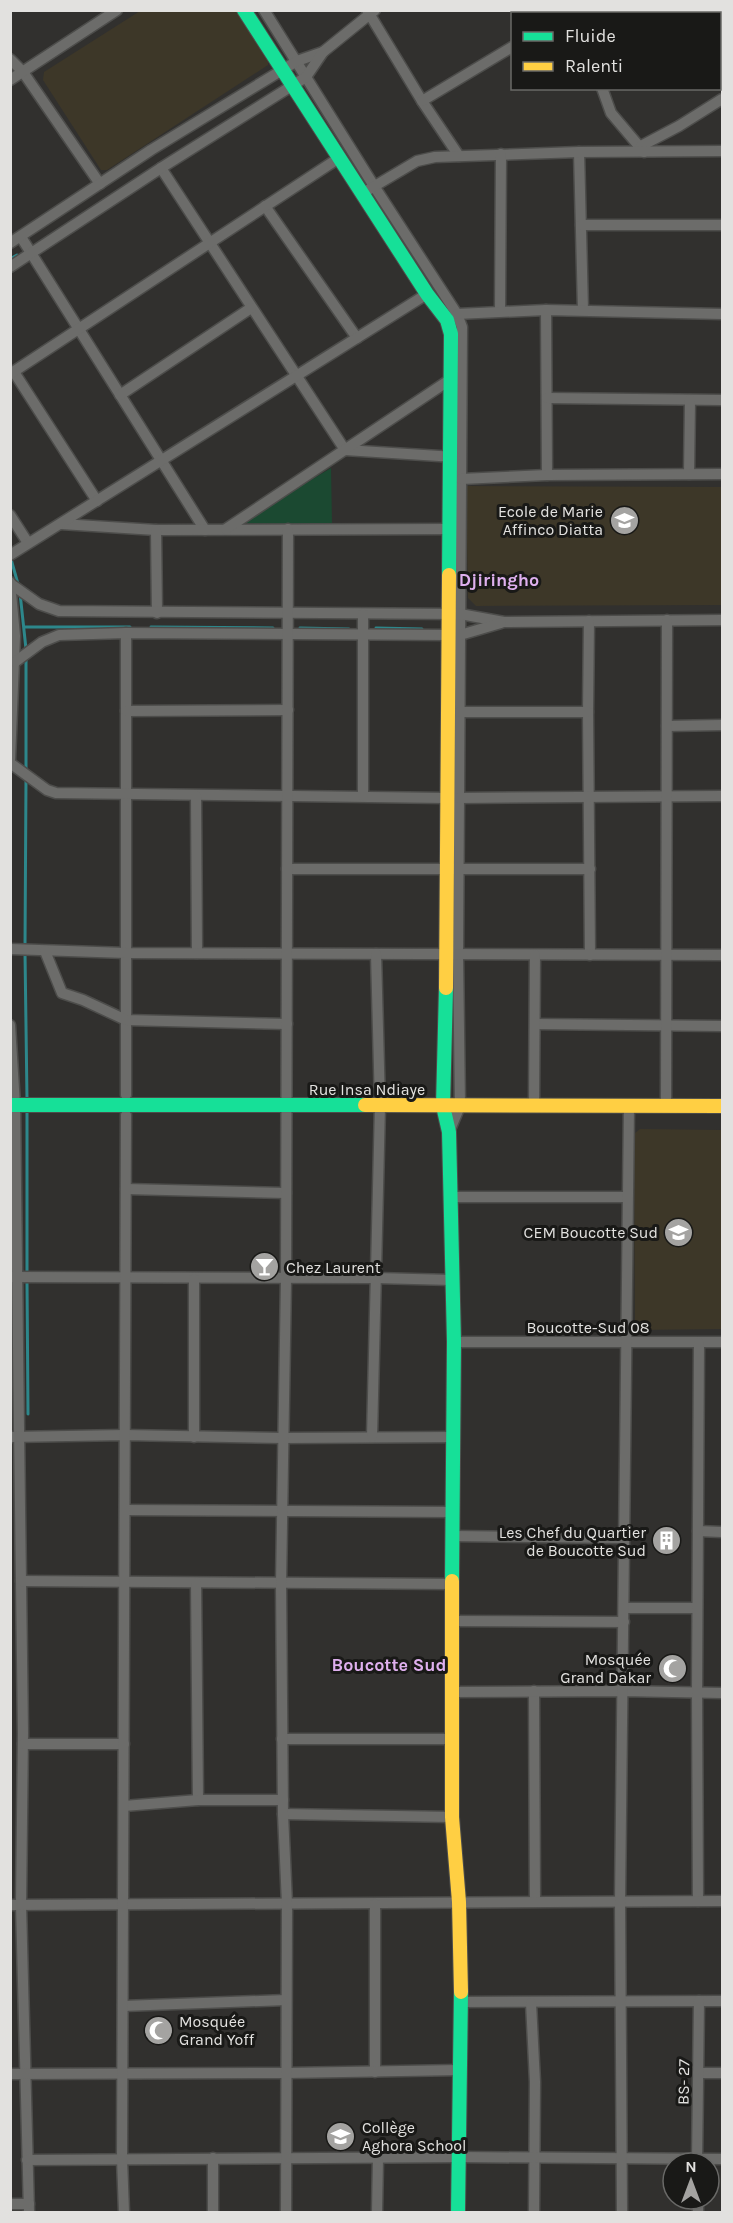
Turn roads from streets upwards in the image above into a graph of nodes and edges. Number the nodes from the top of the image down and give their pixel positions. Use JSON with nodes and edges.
{"nodes":[{"id":1,"x":117,"y":10,"type":"edge"},
{"id":2,"x":244,"y":10,"type":"edge"},
{"id":3,"x":264,"y":10,"type":"edge"},
{"id":4,"x":370,"y":12,"type":"edge"},
{"id":5,"x":511,"y":48,"type":"edge"},
{"id":6,"x":323,"y":52,"type":"junction"},
{"id":7,"x":10,"y":58,"type":"edge"},
{"id":8,"x":297,"y":62,"type":"junction"},
{"id":9,"x":281,"y":71,"type":"junction"},
{"id":10,"x":23,"y":72,"type":"junction"},
{"id":11,"x":306,"y":77,"type":"junction"},
{"id":12,"x":10,"y":80,"type":"edge"},
{"id":13,"x":291,"y":85,"type":"junction"},
{"id":14,"x":603,"y":90,"type":"edge"},
{"id":15,"x":723,"y":99,"type":"edge"},
{"id":16,"x":422,"y":101,"type":"junction"},
{"id":17,"x":643,"y":149,"type":"junction"},
{"id":18,"x":579,"y":152,"type":"junction"},
{"id":19,"x":723,"y":152,"type":"edge"},
{"id":20,"x":501,"y":154,"type":"junction"},
{"id":21,"x":459,"y":156,"type":"junction"},
{"id":22,"x":339,"y":158,"type":"junction"},
{"id":23,"x":161,"y":168,"type":"junction"},
{"id":24,"x":100,"y":184,"type":"junction"},
{"id":25,"x":368,"y":190,"type":"junction"},
{"id":26,"x":265,"y":206,"type":"junction"},
{"id":27,"x":581,"y":225,"type":"junction"},
{"id":28,"x":723,"y":225,"type":"edge"},
{"id":29,"x":21,"y":237,"type":"junction"},
{"id":30,"x":211,"y":242,"type":"junction"},
{"id":31,"x":10,"y":243,"type":"edge"},
{"id":32,"x":32,"y":254,"type":"junction"},
{"id":33,"x":10,"y":267,"type":"edge"},
{"id":34,"x":427,"y":294,"type":"junction"},
{"id":35,"x":252,"y":308,"type":"junction"},
{"id":36,"x":546,"y":310,"type":"junction"},
{"id":37,"x":583,"y":310,"type":"junction"},
{"id":38,"x":500,"y":311,"type":"junction"},
{"id":39,"x":457,"y":314,"type":"junction"},
{"id":40,"x":723,"y":314,"type":"edge"},
{"id":41,"x":80,"y":331,"type":"junction"},
{"id":42,"x":357,"y":338,"type":"junction"},
{"id":43,"x":12,"y":373,"type":"edge"},
{"id":44,"x":296,"y":376,"type":"junction"},
{"id":45,"x":451,"y":379,"type":"junction"},
{"id":46,"x":120,"y":395,"type":"junction"},
{"id":47,"x":547,"y":398,"type":"junction"},
{"id":48,"x":690,"y":400,"type":"junction"},
{"id":49,"x":723,"y":400,"type":"edge"},
{"id":50,"x":345,"y":450,"type":"junction"},
{"id":51,"x":456,"y":457,"type":"junction"},
{"id":52,"x":161,"y":460,"type":"junction"},
{"id":53,"x":689,"y":474,"type":"junction"},
{"id":54,"x":723,"y":474,"type":"edge"},
{"id":55,"x":547,"y":475,"type":"junction"},
{"id":56,"x":461,"y":479,"type":"junction"},
{"id":57,"x":97,"y":501,"type":"junction"},
{"id":58,"x":10,"y":515,"type":"edge"},
{"id":59,"x":59,"y":524,"type":"junction"},
{"id":60,"x":288,"y":529,"type":"junction"},
{"id":61,"x":450,"y":529,"type":"junction"},
{"id":62,"x":156,"y":530,"type":"junction"},
{"id":63,"x":205,"y":530,"type":"junction"},
{"id":64,"x":225,"y":530,"type":"junction"},
{"id":65,"x":28,"y":543,"type":"junction"},
{"id":66,"x":10,"y":555,"type":"edge"},
{"id":67,"x":11,"y":583,"type":"edge"},
{"id":68,"x":139,"y":613,"type":"junction"},
{"id":69,"x":157,"y":613,"type":"junction"},
{"id":70,"x":288,"y":614,"type":"junction"},
{"id":71,"x":363,"y":614,"type":"junction"},
{"id":72,"x":454,"y":614,"type":"junction"},
{"id":73,"x":668,"y":620,"type":"junction"},
{"id":74,"x":723,"y":620,"type":"edge"},
{"id":75,"x":589,"y":621,"type":"junction"},
{"id":76,"x":504,"y":622,"type":"junction"},
{"id":77,"x":126,"y":633,"type":"junction"},
{"id":78,"x":139,"y":633,"type":"junction"},
{"id":79,"x":288,"y":634,"type":"junction"},
{"id":80,"x":363,"y":635,"type":"junction"},
{"id":81,"x":454,"y":635,"type":"junction"},
{"id":82,"x":15,"y":662,"type":"junction"},
{"id":83,"x":288,"y":710,"type":"junction"},
{"id":84,"x":126,"y":711,"type":"junction"},
{"id":85,"x":459,"y":712,"type":"junction"},
{"id":86,"x":588,"y":712,"type":"junction"},
{"id":87,"x":723,"y":725,"type":"edge"},
{"id":88,"x":667,"y":726,"type":"junction"},
{"id":89,"x":10,"y":761,"type":"edge"},
{"id":90,"x":125,"y":793,"type":"junction"},
{"id":91,"x":668,"y":795,"type":"junction"},
{"id":92,"x":196,"y":796,"type":"junction"},
{"id":93,"x":363,"y":796,"type":"junction"},
{"id":94,"x":589,"y":796,"type":"junction"},
{"id":95,"x":723,"y":796,"type":"edge"},
{"id":96,"x":287,"y":797,"type":"junction"},
{"id":97,"x":453,"y":798,"type":"junction"},
{"id":98,"x":453,"y":868,"type":"junction"},
{"id":99,"x":287,"y":869,"type":"junction"},
{"id":100,"x":590,"y":869,"type":"junction"},
{"id":101,"x":10,"y":949,"type":"edge"},
{"id":102,"x":45,"y":951,"type":"junction"},
{"id":103,"x":126,"y":953,"type":"junction"},
{"id":104,"x":197,"y":953,"type":"junction"},
{"id":105,"x":287,"y":954,"type":"junction"},
{"id":106,"x":376,"y":954,"type":"junction"},
{"id":107,"x":452,"y":955,"type":"junction"},
{"id":108,"x":535,"y":955,"type":"junction"},
{"id":109,"x":590,"y":955,"type":"junction"},
{"id":110,"x":666,"y":955,"type":"junction"},
{"id":111,"x":723,"y":955,"type":"edge"},
{"id":112,"x":126,"y":1020,"type":"junction"},
{"id":113,"x":287,"y":1024,"type":"junction"},
{"id":114,"x":535,"y":1024,"type":"junction"},
{"id":115,"x":10,"y":1025,"type":"edge"},
{"id":116,"x":666,"y":1025,"type":"junction"},
{"id":117,"x":723,"y":1026,"type":"edge"},
{"id":118,"x":126,"y":1095,"type":"dead end"},
{"id":119,"x":13,"y":1105,"type":"edge"},
{"id":120,"x":286,"y":1105,"type":"junction"},
{"id":121,"x":380,"y":1105,"type":"junction"},
{"id":122,"x":442,"y":1106,"type":"junction"},
{"id":123,"x":460,"y":1106,"type":"junction"},
{"id":124,"x":534,"y":1106,"type":"junction"},
{"id":125,"x":629,"y":1106,"type":"junction"},
{"id":126,"x":666,"y":1106,"type":"junction"},
{"id":127,"x":723,"y":1106,"type":"edge"},
{"id":128,"x":126,"y":1115,"type":"dead end"},
{"id":129,"x":449,"y":1132,"type":"junction"},
{"id":130,"x":126,"y":1189,"type":"junction"},
{"id":131,"x":13,"y":1190,"type":"edge"},
{"id":132,"x":286,"y":1193,"type":"junction"},
{"id":133,"x":450,"y":1197,"type":"junction"},
{"id":134,"x":627,"y":1197,"type":"junction"},
{"id":135,"x":14,"y":1277,"type":"edge"},
{"id":136,"x":125,"y":1278,"type":"junction"},
{"id":137,"x":376,"y":1278,"type":"junction"},
{"id":138,"x":194,"y":1279,"type":"junction"},
{"id":139,"x":286,"y":1279,"type":"junction"},
{"id":140,"x":452,"y":1280,"type":"junction"},
{"id":141,"x":454,"y":1342,"type":"junction"},
{"id":142,"x":699,"y":1342,"type":"junction"},
{"id":143,"x":723,"y":1342,"type":"edge"},
{"id":144,"x":626,"y":1343,"type":"junction"},
{"id":145,"x":125,"y":1436,"type":"junction"},
{"id":146,"x":15,"y":1437,"type":"edge"},
{"id":147,"x":194,"y":1437,"type":"junction"},
{"id":148,"x":372,"y":1437,"type":"junction"},
{"id":149,"x":453,"y":1437,"type":"junction"},
{"id":150,"x":283,"y":1438,"type":"junction"},
{"id":151,"x":16,"y":1508,"type":"edge"},
{"id":152,"x":125,"y":1510,"type":"junction"},
{"id":153,"x":281,"y":1511,"type":"junction"},
{"id":154,"x":453,"y":1512,"type":"junction"},
{"id":155,"x":698,"y":1532,"type":"junction"},
{"id":156,"x":723,"y":1532,"type":"edge"},
{"id":157,"x":453,"y":1536,"type":"junction"},
{"id":158,"x":624,"y":1538,"type":"junction"},
{"id":159,"x":21,"y":1581,"type":"junction"},
{"id":160,"x":124,"y":1582,"type":"junction"},
{"id":161,"x":196,"y":1583,"type":"junction"},
{"id":162,"x":281,"y":1584,"type":"junction"},
{"id":163,"x":453,"y":1584,"type":"junction"},
{"id":164,"x":16,"y":1597,"type":"edge"},
{"id":165,"x":624,"y":1608,"type":"junction"},
{"id":166,"x":697,"y":1608,"type":"junction"},
{"id":167,"x":453,"y":1621,"type":"junction"},
{"id":168,"x":624,"y":1622,"type":"junction"},
{"id":169,"x":534,"y":1691,"type":"junction"},
{"id":170,"x":623,"y":1691,"type":"junction"},
{"id":171,"x":452,"y":1692,"type":"junction"},
{"id":172,"x":697,"y":1692,"type":"junction"},
{"id":173,"x":723,"y":1693,"type":"edge"},
{"id":174,"x":10,"y":1733,"type":"edge"},
{"id":175,"x":22,"y":1738,"type":"junction"},
{"id":176,"x":282,"y":1739,"type":"junction"},
{"id":177,"x":451,"y":1739,"type":"junction"},
{"id":178,"x":124,"y":1744,"type":"junction"},
{"id":179,"x":198,"y":1800,"type":"junction"},
{"id":180,"x":283,"y":1800,"type":"junction"},
{"id":181,"x":16,"y":1805,"type":"edge"},
{"id":182,"x":123,"y":1806,"type":"junction"},
{"id":183,"x":283,"y":1814,"type":"junction"},
{"id":184,"x":452,"y":1816,"type":"junction"},
{"id":185,"x":535,"y":1900,"type":"junction"},
{"id":186,"x":723,"y":1900,"type":"edge"},
{"id":187,"x":620,"y":1901,"type":"junction"},
{"id":188,"x":698,"y":1901,"type":"junction"},
{"id":189,"x":459,"y":1902,"type":"junction"},
{"id":190,"x":123,"y":1904,"type":"junction"},
{"id":191,"x":287,"y":1904,"type":"junction"},
{"id":192,"x":375,"y":1904,"type":"junction"},
{"id":193,"x":16,"y":1905,"type":"edge"},
{"id":194,"x":286,"y":2000,"type":"junction"},
{"id":195,"x":622,"y":2001,"type":"junction"},
{"id":196,"x":699,"y":2001,"type":"junction"},
{"id":197,"x":723,"y":2001,"type":"edge"},
{"id":198,"x":461,"y":2002,"type":"junction"},
{"id":199,"x":531,"y":2002,"type":"junction"},
{"id":200,"x":123,"y":2006,"type":"junction"},
{"id":201,"x":460,"y":2070,"type":"junction"},
{"id":202,"x":375,"y":2072,"type":"junction"},
{"id":203,"x":10,"y":2073,"type":"edge"},
{"id":204,"x":24,"y":2073,"type":"junction"},
{"id":205,"x":122,"y":2073,"type":"junction"},
{"id":206,"x":286,"y":2073,"type":"junction"},
{"id":207,"x":698,"y":2073,"type":"junction"},
{"id":208,"x":723,"y":2073,"type":"edge"},
{"id":209,"x":697,"y":2151,"type":"edge"},
{"id":210,"x":287,"y":2157,"type":"junction"},
{"id":211,"x":459,"y":2157,"type":"junction"},
{"id":212,"x":213,"y":2158,"type":"junction"},
{"id":213,"x":622,"y":2158,"type":"junction"},
{"id":214,"x":122,"y":2159,"type":"junction"},
{"id":215,"x":378,"y":2159,"type":"junction"},
{"id":216,"x":534,"y":2159,"type":"junction"},
{"id":217,"x":27,"y":2160,"type":"junction"},
{"id":218,"x":661,"y":2160,"type":"edge"},
{"id":219,"x":10,"y":2204,"type":"edge"},
{"id":220,"x":29,"y":2208,"type":"edge"},
{"id":221,"x":124,"y":2212,"type":"edge"},
{"id":222,"x":213,"y":2212,"type":"edge"},
{"id":223,"x":286,"y":2212,"type":"edge"},
{"id":224,"x":377,"y":2212,"type":"edge"},
{"id":225,"x":458,"y":2212,"type":"edge"},
{"id":226,"x":534,"y":2212,"type":"edge"},
{"id":227,"x":622,"y":2212,"type":"edge"}],
"edges":[{"from":1,"to":10,"type":"street"},
{"from":2,"to":9,"type":"street"},
{"from":3,"to":8,"type":"street"},
{"from":4,"to":6,"type":"street"},
{"from":4,"to":16,"type":"street"},
{"from":5,"to":16,"type":"street"},
{"from":6,"to":8,"type":"street"},
{"from":6,"to":11,"type":"street"},
{"from":7,"to":10,"type":"street"},
{"from":8,"to":9,"type":"street"},
{"from":8,"to":11,"type":"street"},
{"from":9,"to":13,"type":"street"},
{"from":9,"to":24,"type":"street"},
{"from":10,"to":12,"type":"street"},
{"from":10,"to":24,"type":"street"},
{"from":11,"to":13,"type":"street"},
{"from":11,"to":25,"type":"street"},
{"from":13,"to":22,"type":"street"},
{"from":13,"to":23,"type":"street"},
{"from":14,"to":17,"type":"street"},
{"from":15,"to":17,"type":"street"},
{"from":16,"to":21,"type":"street"},
{"from":17,"to":18,"type":"street"},
{"from":17,"to":19,"type":"street"},
{"from":18,"to":20,"type":"street"},
{"from":18,"to":27,"type":"street"},
{"from":20,"to":21,"type":"street"},
{"from":20,"to":38,"type":"street"},
{"from":21,"to":25,"type":"street"},
{"from":22,"to":25,"type":"street"},
{"from":22,"to":26,"type":"street"},
{"from":23,"to":30,"type":"street"},
{"from":23,"to":32,"type":"street"},
{"from":24,"to":29,"type":"street"},
{"from":25,"to":34,"type":"street"},
{"from":25,"to":39,"type":"street"},
{"from":26,"to":30,"type":"street"},
{"from":26,"to":42,"type":"street"},
{"from":27,"to":28,"type":"street"},
{"from":27,"to":37,"type":"street"},
{"from":29,"to":31,"type":"street"},
{"from":29,"to":32,"type":"street"},
{"from":30,"to":35,"type":"street"},
{"from":30,"to":41,"type":"street"},
{"from":32,"to":33,"type":"street"},
{"from":32,"to":41,"type":"street"},
{"from":34,"to":42,"type":"street"},
{"from":34,"to":45,"type":"street"},
{"from":35,"to":44,"type":"street"},
{"from":35,"to":46,"type":"street"},
{"from":36,"to":37,"type":"street"},
{"from":36,"to":38,"type":"street"},
{"from":36,"to":47,"type":"street"},
{"from":37,"to":40,"type":"street"},
{"from":38,"to":39,"type":"street"},
{"from":39,"to":51,"type":"street"},
{"from":41,"to":43,"type":"street"},
{"from":41,"to":46,"type":"street"},
{"from":42,"to":44,"type":"street"},
{"from":43,"to":57,"type":"street"},
{"from":44,"to":50,"type":"street"},
{"from":44,"to":52,"type":"street"},
{"from":45,"to":50,"type":"street"},
{"from":45,"to":51,"type":"street"},
{"from":46,"to":52,"type":"street"},
{"from":47,"to":48,"type":"street"},
{"from":47,"to":55,"type":"street"},
{"from":48,"to":49,"type":"street"},
{"from":48,"to":53,"type":"street"},
{"from":50,"to":51,"type":"street"},
{"from":50,"to":64,"type":"street"},
{"from":51,"to":56,"type":"street"},
{"from":51,"to":61,"type":"street"},
{"from":52,"to":57,"type":"street"},
{"from":52,"to":63,"type":"street"},
{"from":53,"to":54,"type":"street"},
{"from":53,"to":55,"type":"street"},
{"from":55,"to":56,"type":"street"},
{"from":56,"to":72,"type":"street"},
{"from":57,"to":59,"type":"street"},
{"from":58,"to":65,"type":"street"},
{"from":59,"to":62,"type":"street"},
{"from":59,"to":65,"type":"street"},
{"from":60,"to":61,"type":"street"},
{"from":60,"to":64,"type":"street"},
{"from":60,"to":70,"type":"street"},
{"from":61,"to":72,"type":"street"},
{"from":62,"to":63,"type":"street"},
{"from":62,"to":69,"type":"street"},
{"from":63,"to":64,"type":"street"},
{"from":65,"to":66,"type":"street"},
{"from":67,"to":68,"type":"street"},
{"from":67,"to":82,"type":"street"},
{"from":68,"to":69,"type":"street"},
{"from":68,"to":78,"type":"street"},
{"from":69,"to":70,"type":"street"},
{"from":70,"to":71,"type":"street"},
{"from":70,"to":79,"type":"street"},
{"from":71,"to":72,"type":"street"},
{"from":71,"to":80,"type":"street"},
{"from":72,"to":76,"type":"street"},
{"from":72,"to":81,"type":"street"},
{"from":73,"to":74,"type":"street"},
{"from":73,"to":75,"type":"street"},
{"from":73,"to":88,"type":"street"},
{"from":75,"to":76,"type":"street"},
{"from":75,"to":86,"type":"street"},
{"from":76,"to":81,"type":"street"},
{"from":77,"to":78,"type":"street"},
{"from":77,"to":82,"type":"street"},
{"from":77,"to":84,"type":"street"},
{"from":78,"to":79,"type":"street"},
{"from":79,"to":80,"type":"street"},
{"from":79,"to":83,"type":"street"},
{"from":80,"to":81,"type":"street"},
{"from":80,"to":93,"type":"street"},
{"from":81,"to":85,"type":"street"},
{"from":81,"to":97,"type":"street"},
{"from":82,"to":89,"type":"street"},
{"from":83,"to":84,"type":"street"},
{"from":83,"to":96,"type":"street"},
{"from":84,"to":90,"type":"street"},
{"from":85,"to":86,"type":"street"},
{"from":85,"to":97,"type":"street"},
{"from":86,"to":94,"type":"street"},
{"from":87,"to":88,"type":"street"},
{"from":88,"to":91,"type":"street"},
{"from":89,"to":90,"type":"street"},
{"from":90,"to":92,"type":"street"},
{"from":90,"to":103,"type":"street"},
{"from":91,"to":94,"type":"street"},
{"from":91,"to":95,"type":"street"},
{"from":91,"to":110,"type":"street"},
{"from":92,"to":96,"type":"street"},
{"from":92,"to":104,"type":"street"},
{"from":93,"to":96,"type":"street"},
{"from":93,"to":97,"type":"street"},
{"from":94,"to":97,"type":"street"},
{"from":94,"to":100,"type":"street"},
{"from":96,"to":99,"type":"street"},
{"from":97,"to":98,"type":"street"},
{"from":98,"to":99,"type":"street"},
{"from":98,"to":100,"type":"street"},
{"from":98,"to":107,"type":"street"},
{"from":99,"to":105,"type":"street"},
{"from":100,"to":109,"type":"street"},
{"from":101,"to":102,"type":"street"},
{"from":102,"to":103,"type":"street"},
{"from":102,"to":112,"type":"street"},
{"from":103,"to":104,"type":"street"},
{"from":103,"to":112,"type":"street"},
{"from":104,"to":105,"type":"street"},
{"from":105,"to":106,"type":"street"},
{"from":105,"to":113,"type":"street"},
{"from":106,"to":107,"type":"street"},
{"from":106,"to":121,"type":"street"},
{"from":107,"to":108,"type":"street"},
{"from":107,"to":122,"type":"street"},
{"from":107,"to":123,"type":"street"},
{"from":108,"to":109,"type":"street"},
{"from":108,"to":114,"type":"street"},
{"from":109,"to":110,"type":"street"},
{"from":110,"to":111,"type":"street"},
{"from":110,"to":116,"type":"street"},
{"from":112,"to":113,"type":"street"},
{"from":112,"to":118,"type":"street"},
{"from":113,"to":120,"type":"street"},
{"from":114,"to":116,"type":"street"},
{"from":114,"to":124,"type":"street"},
{"from":115,"to":119,"type":"street"},
{"from":116,"to":117,"type":"street"},
{"from":116,"to":126,"type":"street"},
{"from":119,"to":120,"type":"street","name":"Rue Insa Ndiaye"},
{"from":119,"to":131,"type":"street"},
{"from":120,"to":121,"type":"street","name":"Rue Insa Ndiaye"},
{"from":120,"to":132,"type":"street"},
{"from":121,"to":122,"type":"street","name":"Rue Insa Ndiaye"},
{"from":121,"to":137,"type":"street"},
{"from":122,"to":123,"type":"street","name":"Rue Insa Ndiaye"},
{"from":122,"to":129,"type":"street"},
{"from":123,"to":124,"type":"street","name":"Rue Insa Ndiaye"},
{"from":123,"to":129,"type":"street"},
{"from":124,"to":125,"type":"street","name":"Rue Insa Ndiaye"},
{"from":125,"to":126,"type":"street","name":"Rue Insa Ndiaye"},
{"from":125,"to":134,"type":"street"},
{"from":126,"to":127,"type":"street","name":"Rue Insa Ndiaye"},
{"from":128,"to":130,"type":"street"},
{"from":129,"to":133,"type":"street"},
{"from":130,"to":132,"type":"street"},
{"from":130,"to":136,"type":"street"},
{"from":131,"to":135,"type":"street"},
{"from":132,"to":139,"type":"street"},
{"from":133,"to":134,"type":"street"},
{"from":133,"to":140,"type":"street"},
{"from":134,"to":144,"type":"street"},
{"from":135,"to":136,"type":"street"},
{"from":135,"to":146,"type":"street"},
{"from":136,"to":138,"type":"street"},
{"from":136,"to":145,"type":"street"},
{"from":137,"to":139,"type":"street"},
{"from":137,"to":140,"type":"street"},
{"from":137,"to":148,"type":"street"},
{"from":138,"to":139,"type":"street"},
{"from":138,"to":147,"type":"street"},
{"from":139,"to":150,"type":"street"},
{"from":140,"to":141,"type":"street"},
{"from":141,"to":144,"type":"street","name":"Boucotte-Sud 08"},
{"from":141,"to":149,"type":"street"},
{"from":142,"to":143,"type":"street","name":"Boucotte-Sud 08"},
{"from":142,"to":144,"type":"street","name":"Boucotte-Sud 08"},
{"from":142,"to":155,"type":"street"},
{"from":144,"to":158,"type":"street"},
{"from":145,"to":146,"type":"street"},
{"from":145,"to":147,"type":"street"},
{"from":145,"to":152,"type":"street"},
{"from":146,"to":151,"type":"street"},
{"from":147,"to":150,"type":"street"},
{"from":148,"to":149,"type":"street"},
{"from":148,"to":150,"type":"street"},
{"from":149,"to":154,"type":"street"},
{"from":150,"to":153,"type":"street"},
{"from":151,"to":159,"type":"street"},
{"from":152,"to":153,"type":"street"},
{"from":152,"to":160,"type":"street"},
{"from":153,"to":154,"type":"street"},
{"from":153,"to":162,"type":"street"},
{"from":154,"to":157,"type":"street"},
{"from":155,"to":156,"type":"street"},
{"from":155,"to":166,"type":"street"},
{"from":157,"to":158,"type":"street"},
{"from":157,"to":163,"type":"street"},
{"from":158,"to":165,"type":"street"},
{"from":159,"to":160,"type":"street"},
{"from":159,"to":164,"type":"street"},
{"from":160,"to":161,"type":"street"},
{"from":160,"to":178,"type":"street"},
{"from":161,"to":162,"type":"street"},
{"from":161,"to":179,"type":"street"},
{"from":162,"to":163,"type":"street"},
{"from":162,"to":176,"type":"street"},
{"from":163,"to":167,"type":"street"},
{"from":164,"to":175,"type":"street"},
{"from":165,"to":166,"type":"street"},
{"from":165,"to":168,"type":"street"},
{"from":166,"to":172,"type":"street"},
{"from":167,"to":168,"type":"street"},
{"from":167,"to":171,"type":"street"},
{"from":168,"to":170,"type":"street"},
{"from":169,"to":170,"type":"street"},
{"from":169,"to":171,"type":"street"},
{"from":169,"to":185,"type":"street"},
{"from":170,"to":172,"type":"street"},
{"from":170,"to":187,"type":"street"},
{"from":171,"to":177,"type":"street"},
{"from":172,"to":173,"type":"street"},
{"from":172,"to":188,"type":"street"},
{"from":174,"to":175,"type":"street"},
{"from":175,"to":178,"type":"street"},
{"from":175,"to":181,"type":"street"},
{"from":176,"to":177,"type":"street"},
{"from":176,"to":180,"type":"street"},
{"from":177,"to":184,"type":"street"},
{"from":178,"to":182,"type":"street"},
{"from":179,"to":180,"type":"street"},
{"from":179,"to":182,"type":"street"},
{"from":180,"to":183,"type":"street"},
{"from":181,"to":193,"type":"street"},
{"from":182,"to":190,"type":"street"},
{"from":183,"to":184,"type":"street"},
{"from":183,"to":191,"type":"street"},
{"from":184,"to":189,"type":"street"},
{"from":185,"to":187,"type":"street"},
{"from":185,"to":189,"type":"street"},
{"from":186,"to":188,"type":"street"},
{"from":187,"to":188,"type":"street"},
{"from":187,"to":195,"type":"street"},
{"from":189,"to":192,"type":"street"},
{"from":189,"to":198,"type":"street"},
{"from":190,"to":191,"type":"street"},
{"from":190,"to":193,"type":"street"},
{"from":190,"to":200,"type":"street"},
{"from":191,"to":192,"type":"street"},
{"from":191,"to":194,"type":"street"},
{"from":192,"to":202,"type":"street"},
{"from":193,"to":204,"type":"street"},
{"from":194,"to":200,"type":"street"},
{"from":194,"to":206,"type":"street"},
{"from":195,"to":196,"type":"street"},
{"from":195,"to":199,"type":"street"},
{"from":195,"to":213,"type":"street"},
{"from":196,"to":197,"type":"street"},
{"from":196,"to":207,"type":"street","name":"BS- 27"},
{"from":198,"to":199,"type":"street"},
{"from":198,"to":201,"type":"street"},
{"from":199,"to":216,"type":"street"},
{"from":200,"to":205,"type":"street"},
{"from":201,"to":202,"type":"street"},
{"from":201,"to":211,"type":"street"},
{"from":202,"to":206,"type":"street"},
{"from":203,"to":204,"type":"street"},
{"from":204,"to":205,"type":"street"},
{"from":204,"to":217,"type":"street"},
{"from":205,"to":206,"type":"street"},
{"from":205,"to":214,"type":"street"},
{"from":206,"to":210,"type":"street"},
{"from":207,"to":208,"type":"street"},
{"from":207,"to":209,"type":"street","name":"BS- 27"},
{"from":210,"to":212,"type":"street"},
{"from":210,"to":215,"type":"street"},
{"from":210,"to":223,"type":"street"},
{"from":211,"to":215,"type":"street"},
{"from":211,"to":216,"type":"street"},
{"from":211,"to":225,"type":"street"},
{"from":212,"to":214,"type":"street"},
{"from":212,"to":222,"type":"street"},
{"from":213,"to":216,"type":"street"},
{"from":213,"to":218,"type":"street"},
{"from":213,"to":227,"type":"street"},
{"from":214,"to":217,"type":"street"},
{"from":214,"to":221,"type":"street"},
{"from":215,"to":224,"type":"street"},
{"from":216,"to":226,"type":"street"},
{"from":217,"to":220,"type":"street"},
{"from":219,"to":220,"type":"street"}]}
